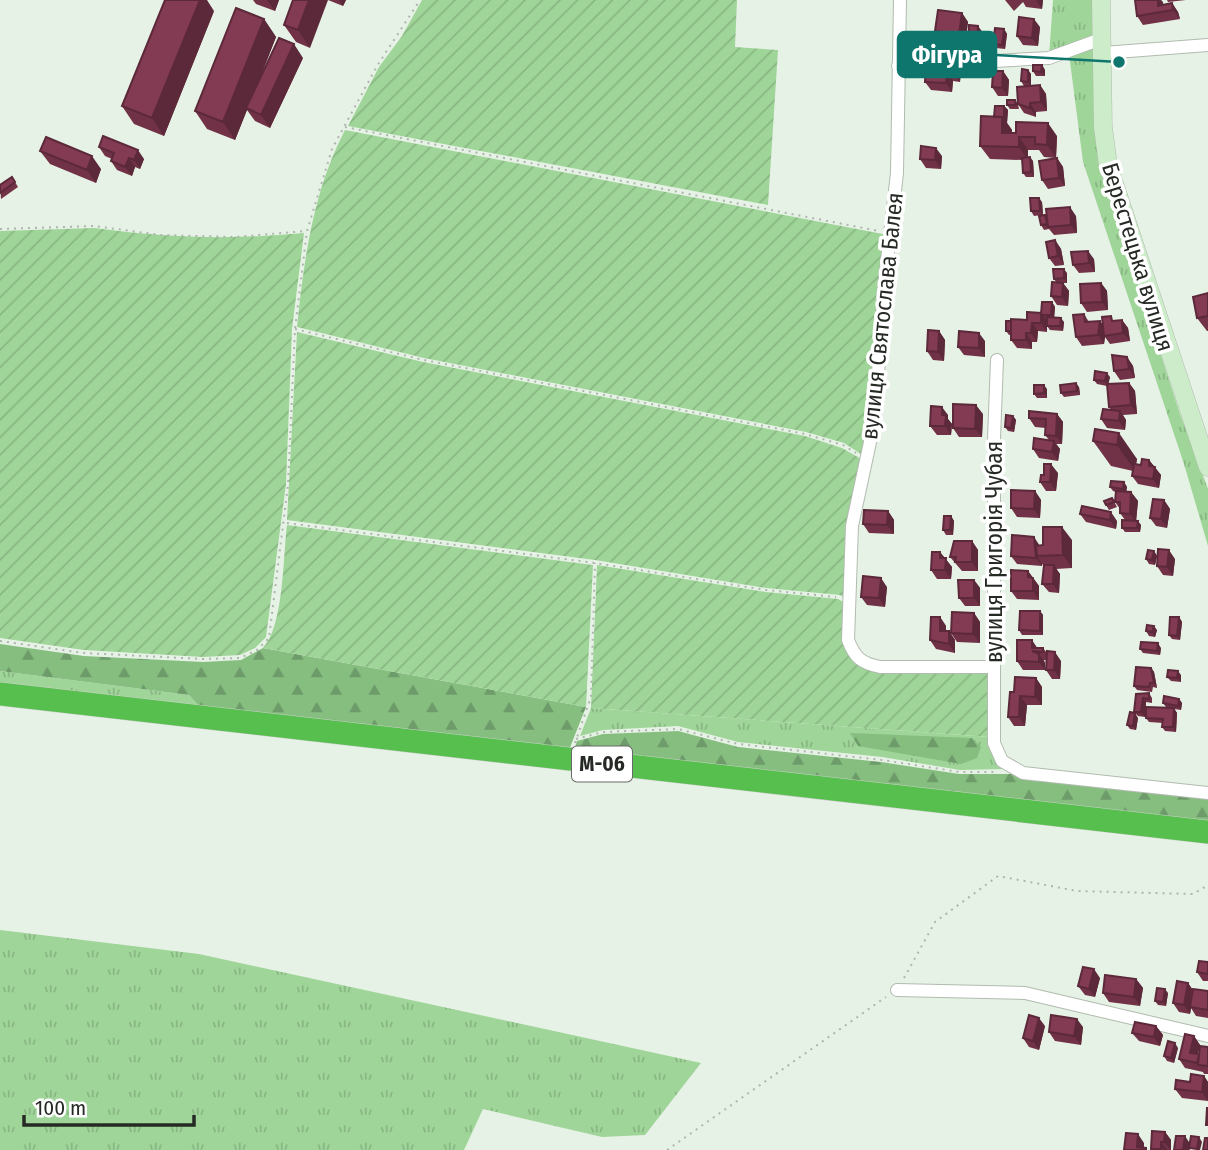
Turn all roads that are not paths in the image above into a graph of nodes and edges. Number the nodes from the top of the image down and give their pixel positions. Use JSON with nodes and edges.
{"nodes":[{"id":1,"x":900,"y":0,"type":"edge"},
{"id":2,"x":1101,"y":0,"type":"edge"},
{"id":3,"x":1208,"y":45,"type":"edge"},
{"id":4,"x":1102,"y":46,"type":"junction"},
{"id":5,"x":898,"y":66,"type":"junction"},
{"id":6,"x":997,"y":360,"type":"dead end"},
{"id":7,"x":1208,"y":467,"type":"edge"},
{"id":8,"x":993,"y":667,"type":"junction"},
{"id":9,"x":0,"y":694,"type":"edge"},
{"id":10,"x":1208,"y":793,"type":"edge"},
{"id":11,"x":1206,"y":832,"type":"edge"},
{"id":12,"x":897,"y":990,"type":"road end"},
{"id":13,"x":1208,"y":1036,"type":"edge"}],
"edges":[{"from":1,"to":5,"type":"street","name":"вулиця Святослава Балея"},
{"from":2,"to":4,"type":"main road","name":"Берестецька вулиця"},
{"from":3,"to":4,"type":"street"},
{"from":4,"to":5,"type":"street"},
{"from":4,"to":7,"type":"main road","name":"Берестецька вулиця"},
{"from":5,"to":8,"type":"street","name":"вулиця Святослава Балея"},
{"from":6,"to":8,"type":"street","name":"вулиця Григорія Чубая"},
{"from":8,"to":10,"type":"street","name":"вулиця Григорія Чубая"},
{"from":9,"to":11,"type":"highway","number":"М-06"},
{"from":12,"to":13,"type":"street"}]}
